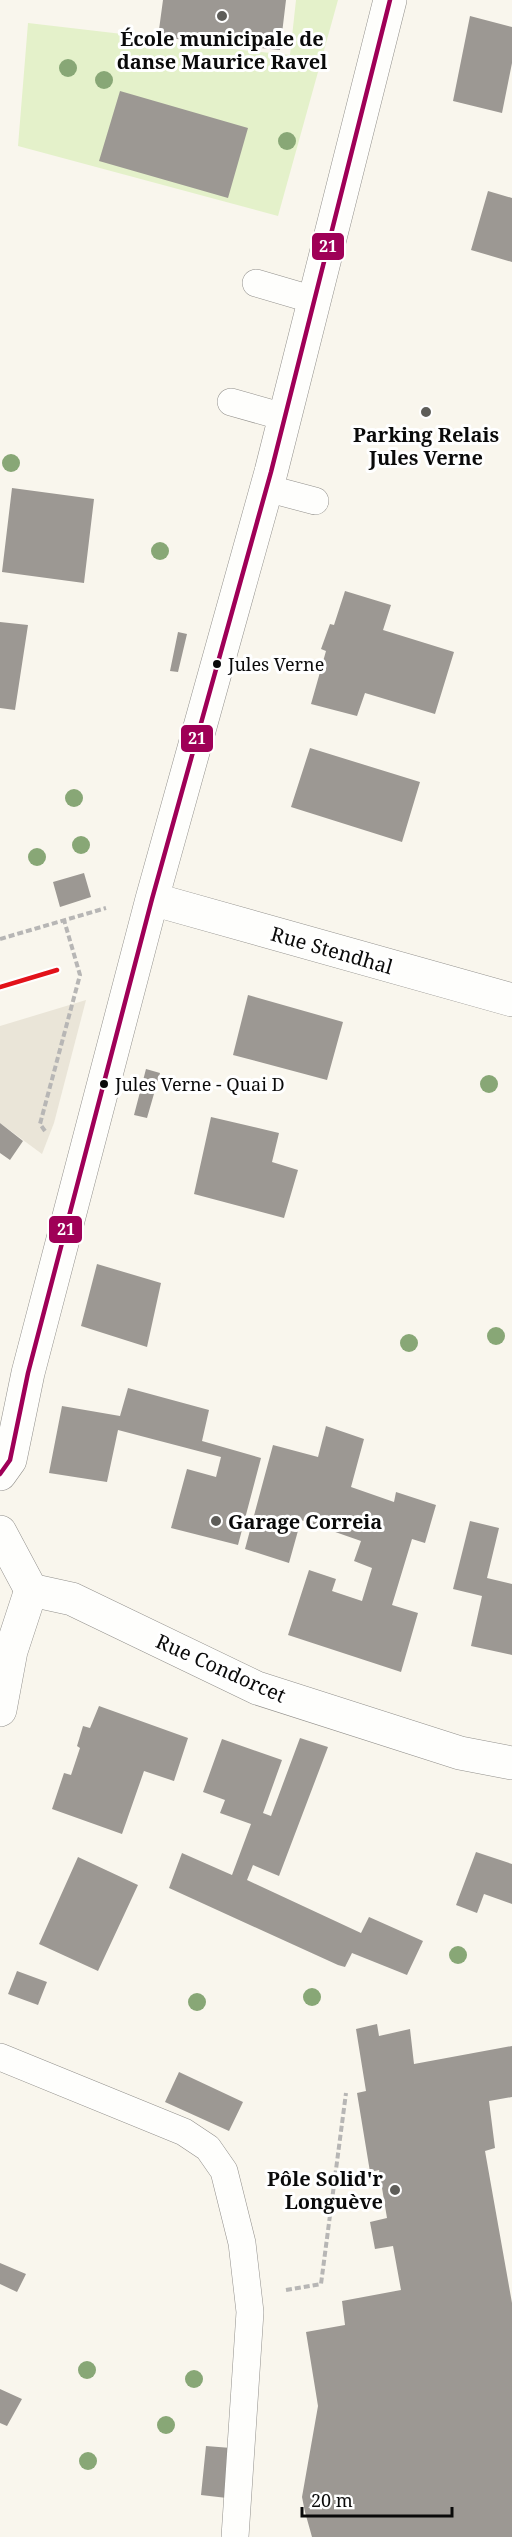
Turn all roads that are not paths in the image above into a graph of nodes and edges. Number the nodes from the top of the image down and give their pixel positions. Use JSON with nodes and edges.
{"nodes":[{"id":1,"x":390,"y":0,"type":"edge"},
{"id":2,"x":256,"y":283,"type":"dead end"},
{"id":3,"x":314,"y":300,"type":"junction"},
{"id":4,"x":231,"y":402,"type":"dead end"},
{"id":5,"x":284,"y":417,"type":"junction"},
{"id":6,"x":266,"y":488,"type":"junction"},
{"id":7,"x":315,"y":501,"type":"dead end"},
{"id":8,"x":152,"y":899,"type":"junction"},
{"id":9,"x":512,"y":1000,"type":"edge"},
{"id":10,"x":0,"y":1474,"type":"edge"},
{"id":11,"x":0,"y":1532,"type":"edge"},
{"id":12,"x":31,"y":1590,"type":"junction"},
{"id":13,"x":0,"y":1710,"type":"edge"},
{"id":14,"x":512,"y":1763,"type":"edge"},
{"id":15,"x":0,"y":2058,"type":"edge"},
{"id":16,"x":235,"y":2537,"type":"edge"}],
"edges":[{"from":1,"to":3,"type":"street"},
{"from":2,"to":3,"type":"lane"},
{"from":3,"to":5,"type":"street"},
{"from":4,"to":5,"type":"lane"},
{"from":5,"to":6,"type":"street"},
{"from":6,"to":7,"type":"lane"},
{"from":6,"to":8,"type":"street"},
{"from":8,"to":9,"type":"street","name":"Rue Stendhal"},
{"from":8,"to":10,"type":"street"},
{"from":11,"to":12,"type":"street"},
{"from":12,"to":13,"type":"street"},
{"from":12,"to":14,"type":"street","name":"Rue Condorcet"},
{"from":15,"to":16,"type":"lane"}]}
